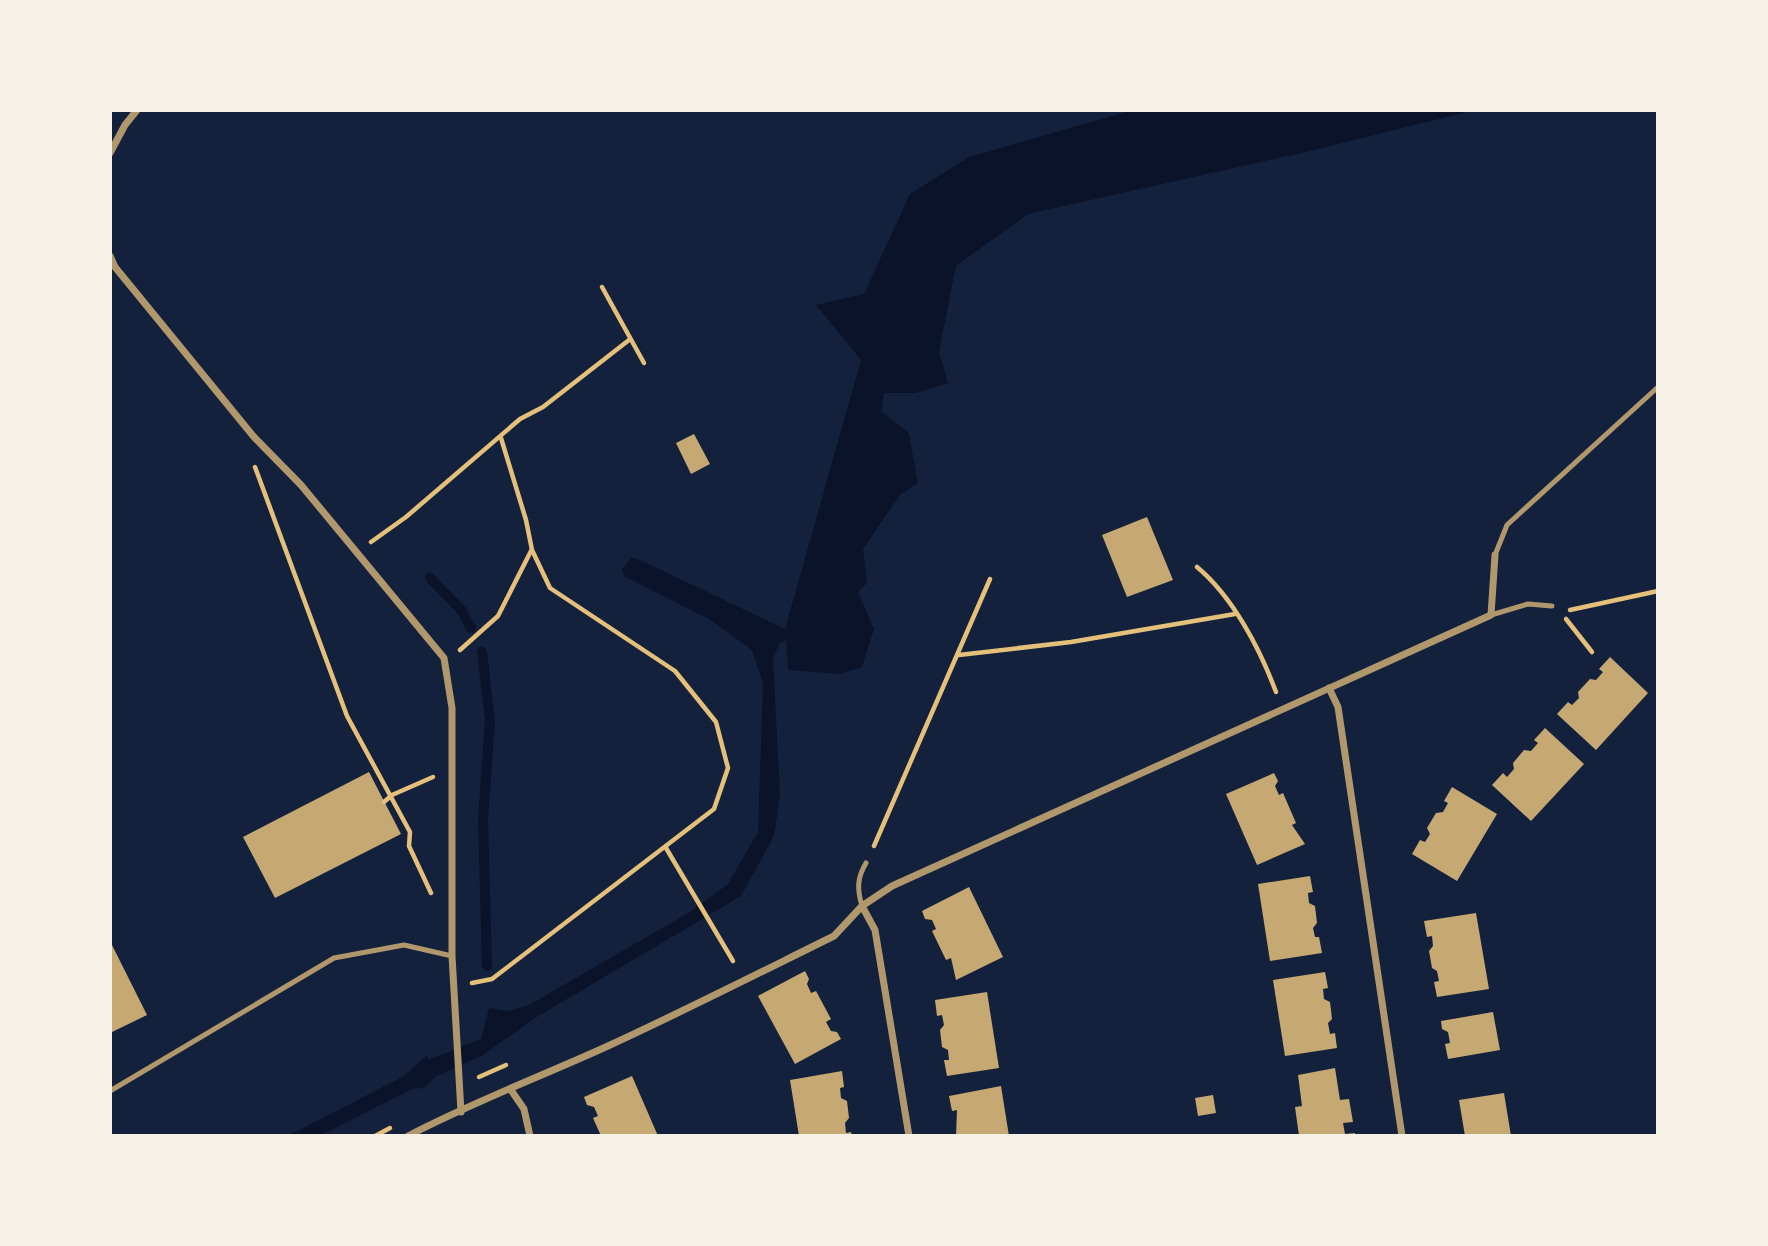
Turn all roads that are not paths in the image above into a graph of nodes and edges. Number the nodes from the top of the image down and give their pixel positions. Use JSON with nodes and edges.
{"nodes":[{"id":1,"x":138,"y":110,"type":"edge"},
{"id":2,"x":110,"y":153,"type":"edge"},
{"id":3,"x":110,"y":256,"type":"edge"},
{"id":4,"x":1658,"y":387,"type":"edge"},
{"id":5,"x":1495,"y":555,"type":"joint"},
{"id":6,"x":1552,"y":606,"type":"road end"},
{"id":7,"x":1491,"y":615,"type":"junction"},
{"id":8,"x":1329,"y":688,"type":"junction"},
{"id":9,"x":866,"y":863,"type":"road end"},
{"id":10,"x":862,"y":906,"type":"junction"},
{"id":11,"x":452,"y":956,"type":"junction"},
{"id":12,"x":511,"y":1090,"type":"junction"},
{"id":13,"x":110,"y":1091,"type":"edge"},
{"id":14,"x":461,"y":1112,"type":"junction"},
{"id":15,"x":408,"y":1136,"type":"edge"},
{"id":16,"x":530,"y":1136,"type":"edge"},
{"id":17,"x":909,"y":1136,"type":"edge"},
{"id":18,"x":1402,"y":1136,"type":"edge"}],
"edges":[{"from":1,"to":2,"type":"street"},
{"from":3,"to":11,"type":"street"},
{"from":4,"to":5,"type":"lane"},
{"from":5,"to":7,"type":"street"},
{"from":6,"to":7,"type":"lane"},
{"from":7,"to":8,"type":"street"},
{"from":8,"to":10,"type":"street"},
{"from":8,"to":18,"type":"street"},
{"from":9,"to":10,"type":"lane"},
{"from":10,"to":12,"type":"street"},
{"from":10,"to":17,"type":"street"},
{"from":11,"to":13,"type":"lane"},
{"from":11,"to":14,"type":"street"},
{"from":12,"to":14,"type":"street"},
{"from":12,"to":16,"type":"street"},
{"from":14,"to":15,"type":"street"}]}
